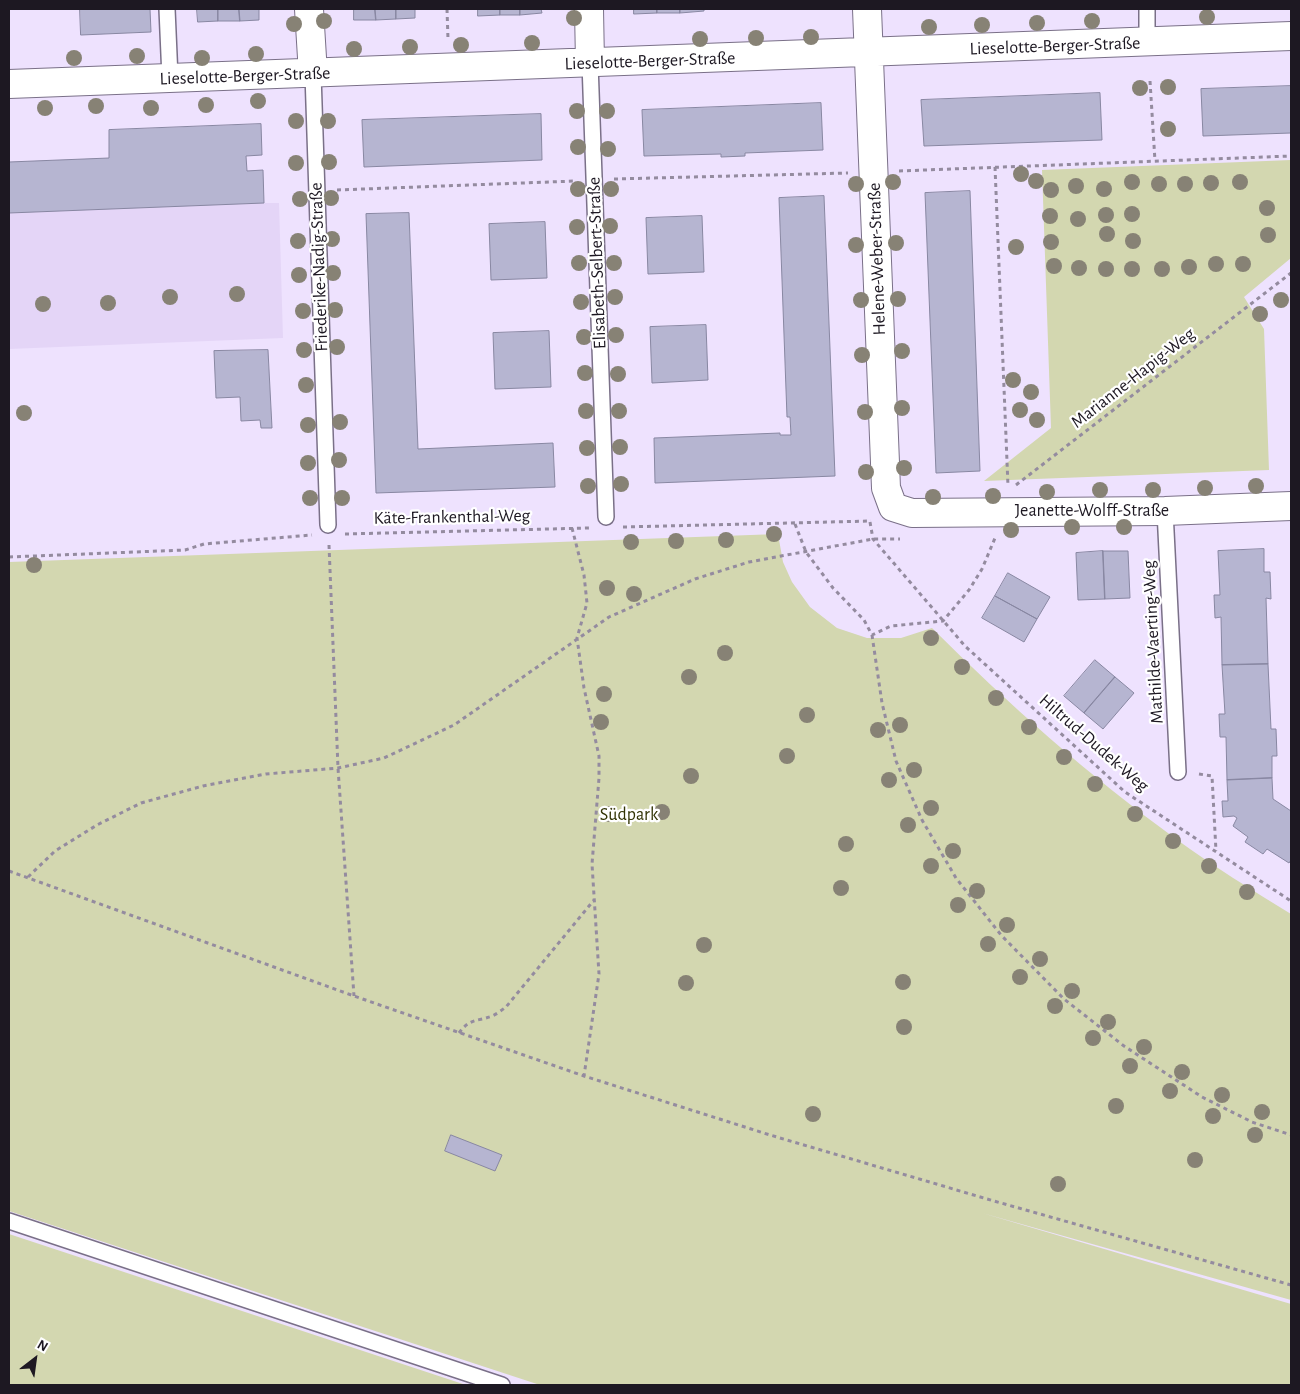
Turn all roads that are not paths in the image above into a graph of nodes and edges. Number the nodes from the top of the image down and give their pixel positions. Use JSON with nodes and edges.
{"nodes":[{"id":1,"x":167,"y":9,"type":"edge"},
{"id":2,"x":309,"y":9,"type":"edge"},
{"id":3,"x":589,"y":9,"type":"edge"},
{"id":4,"x":867,"y":9,"type":"edge"},
{"id":5,"x":1146,"y":9,"type":"edge"},
{"id":6,"x":1291,"y":36,"type":"edge"},
{"id":7,"x":1147,"y":42,"type":"junction"},
{"id":8,"x":870,"y":52,"type":"junction"},
{"id":9,"x":590,"y":63,"type":"junction"},
{"id":10,"x":313,"y":74,"type":"junction"},
{"id":11,"x":170,"y":78,"type":"junction"},
{"id":12,"x":9,"y":84,"type":"edge"},
{"id":13,"x":1291,"y":506,"type":"edge"},
{"id":14,"x":893,"y":507,"type":"joint"},
{"id":15,"x":1165,"y":511,"type":"junction"},
{"id":16,"x":607,"y":524,"type":"road end"},
{"id":17,"x":328,"y":531,"type":"road end"},
{"id":18,"x":1178,"y":772,"type":"road end"},
{"id":19,"x":9,"y":1221,"type":"edge"},
{"id":20,"x":502,"y":1385,"type":"edge"}],
"edges":[{"from":1,"to":11,"type":"lane"},
{"from":2,"to":10,"type":"street","name":"Friederike-Nadig-Straße"},
{"from":3,"to":9,"type":"street","name":"Elisabeth-Selbert-Straße"},
{"from":4,"to":8,"type":"street","name":"Helene-Weber-Straße"},
{"from":5,"to":7,"type":"lane"},
{"from":6,"to":7,"type":"street","name":"Lieselotte-Berger-Straße"},
{"from":7,"to":8,"type":"street","name":"Lieselotte-Berger-Straße"},
{"from":8,"to":9,"type":"street","name":"Lieselotte-Berger-Straße"},
{"from":8,"to":14,"type":"street","name":"Helene-Weber-Straße"},
{"from":9,"to":10,"type":"street","name":"Lieselotte-Berger-Straße"},
{"from":9,"to":16,"type":"lane","name":"Elisabeth-Selbert-Straße"},
{"from":10,"to":11,"type":"street","name":"Lieselotte-Berger-Straße"},
{"from":10,"to":17,"type":"lane","name":"Friederike-Nadig-Straße"},
{"from":11,"to":12,"type":"street","name":"Lieselotte-Berger-Straße"},
{"from":13,"to":15,"type":"street","name":"Jeanette-Wolff-Straße"},
{"from":14,"to":15,"type":"street","name":"Jeanette-Wolff-Straße"},
{"from":15,"to":18,"type":"lane","name":"Mathilde-Vaerting-Weg"},
{"from":19,"to":20,"type":"lane"}]}
